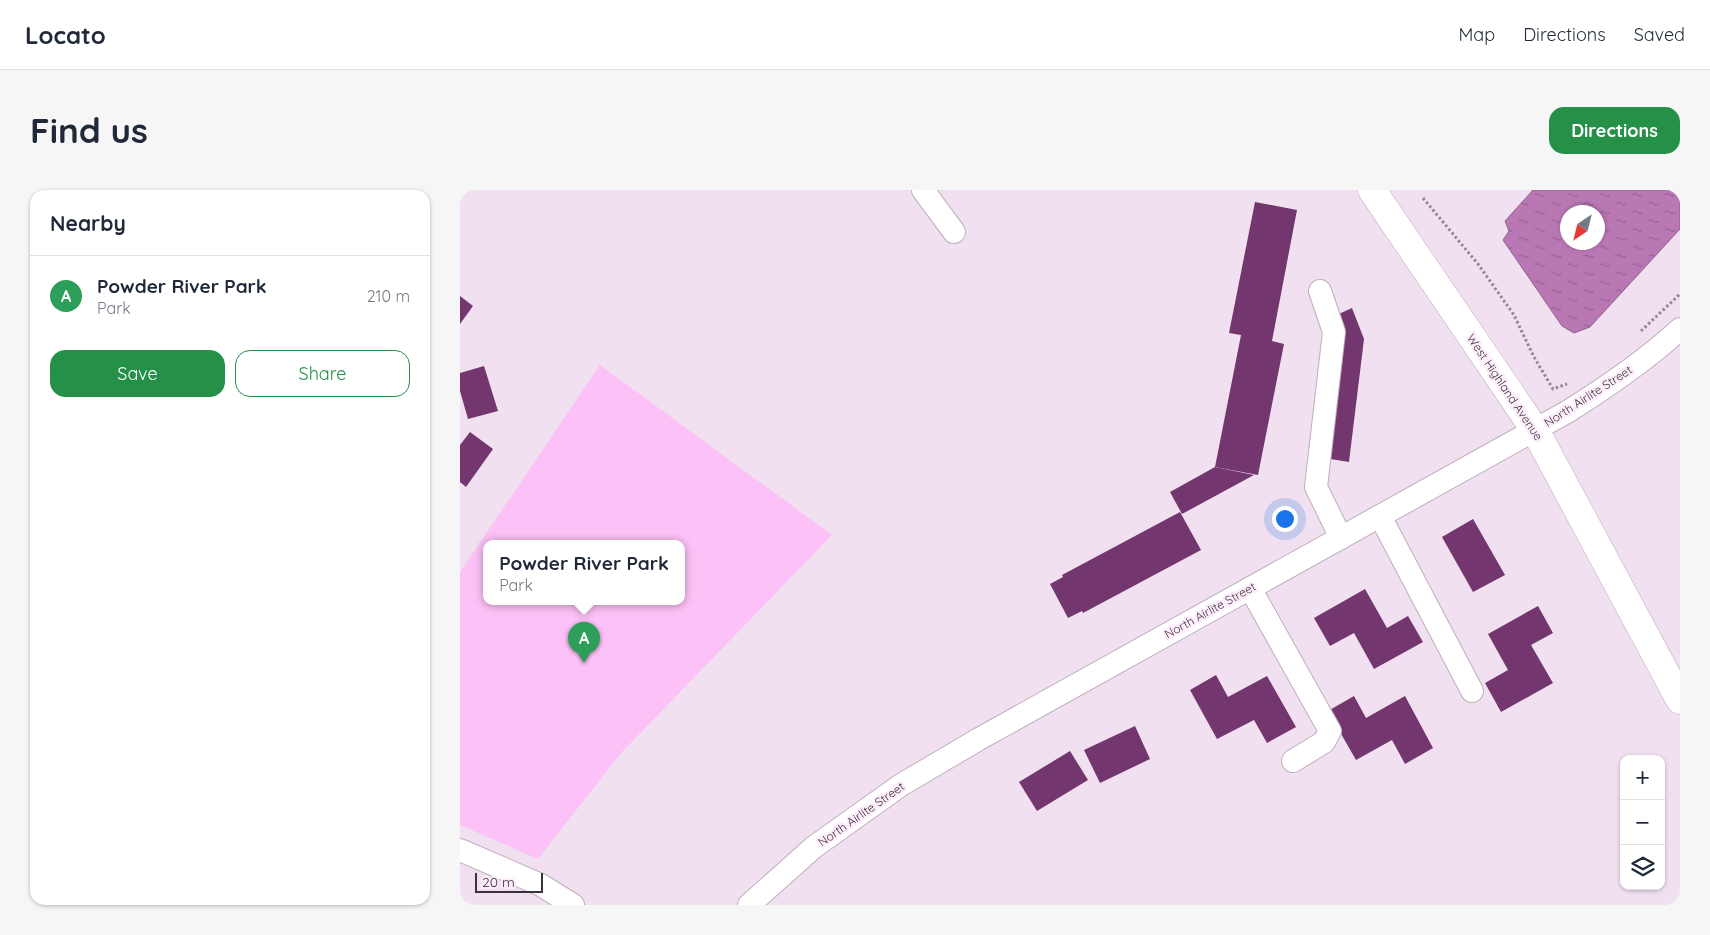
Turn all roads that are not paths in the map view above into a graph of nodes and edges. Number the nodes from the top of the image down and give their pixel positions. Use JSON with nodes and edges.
{"nodes":[{"id":1,"x":922,"y":190,"type":"edge"},
{"id":2,"x":1372,"y":190,"type":"edge"},
{"id":3,"x":954,"y":232,"type":"dead end"},
{"id":4,"x":1320,"y":291,"type":"dead end"},
{"id":5,"x":1680,"y":329,"type":"edge"},
{"id":6,"x":1535,"y":430,"type":"junction"},
{"id":7,"x":1380,"y":516,"type":"junction"},
{"id":8,"x":1340,"y":538,"type":"junction"},
{"id":9,"x":1250,"y":588,"type":"junction"},
{"id":10,"x":1472,"y":691,"type":"dead end"},
{"id":11,"x":1680,"y":700,"type":"edge"},
{"id":12,"x":1293,"y":761,"type":"dead end"},
{"id":13,"x":460,"y":850,"type":"edge"},
{"id":14,"x":573,"y":905,"type":"edge"},
{"id":15,"x":749,"y":905,"type":"edge"}],
"edges":[{"from":1,"to":3,"type":"street"},
{"from":2,"to":6,"type":"main road","name":"West Highland Avenue"},
{"from":4,"to":8,"type":"street"},
{"from":5,"to":6,"type":"street","name":"North Airlite Street"},
{"from":6,"to":7,"type":"street","name":"North Airlite Street"},
{"from":6,"to":11,"type":"main road","name":"West Highland Avenue"},
{"from":7,"to":8,"type":"street","name":"North Airlite Street"},
{"from":7,"to":10,"type":"street"},
{"from":8,"to":9,"type":"street","name":"North Airlite Street"},
{"from":9,"to":12,"type":"street"},
{"from":9,"to":15,"type":"street","name":"North Airlite Street"},
{"from":13,"to":14,"type":"street"}]}
